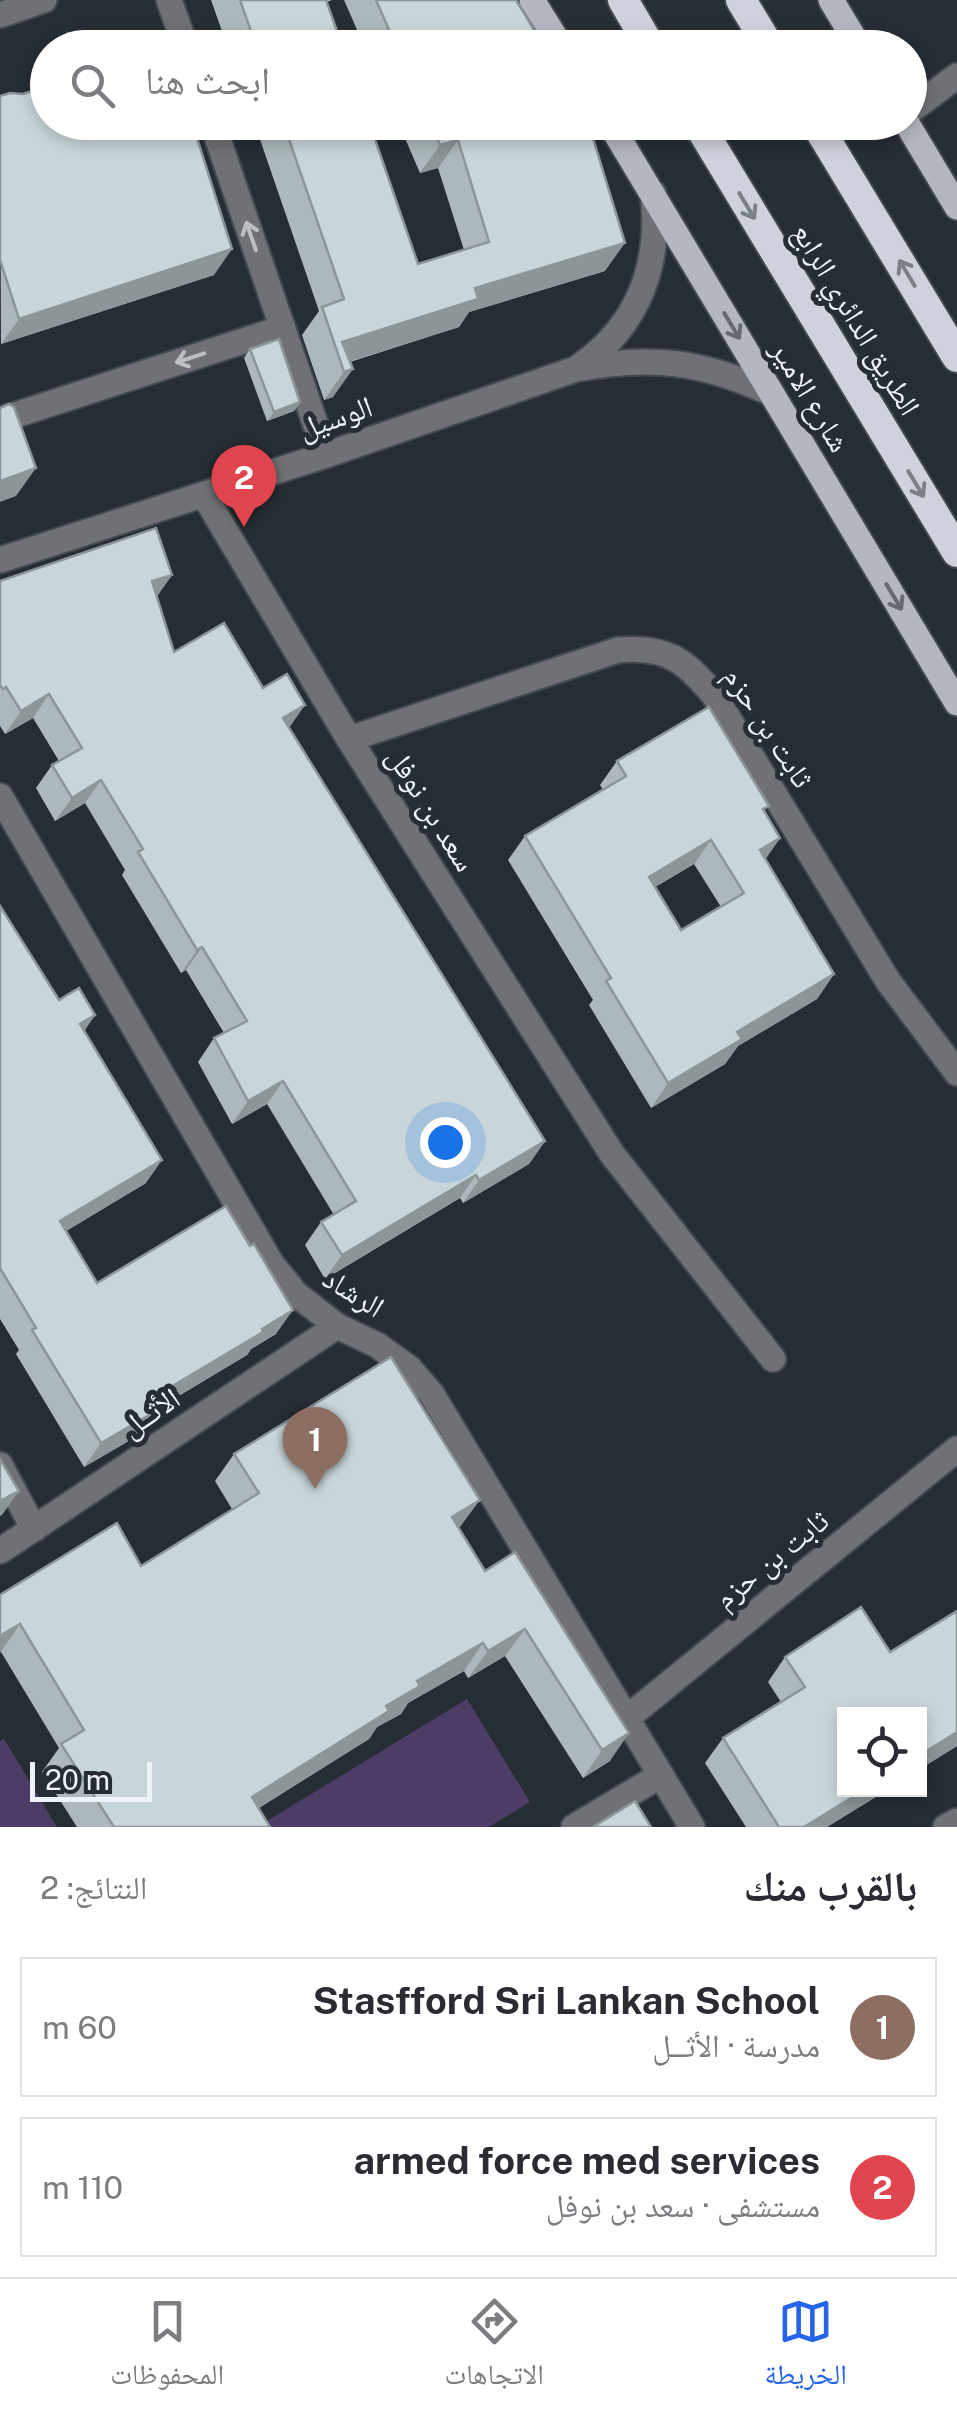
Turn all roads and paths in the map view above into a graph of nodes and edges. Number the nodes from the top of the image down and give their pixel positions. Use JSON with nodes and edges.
{"nodes":[{"id":1,"x":44,"y":0,"type":"edge"},
{"id":2,"x":169,"y":0,"type":"edge"},
{"id":3,"x":532,"y":0,"type":"edge"},
{"id":4,"x":623,"y":0,"type":"edge"},
{"id":5,"x":741,"y":0,"type":"edge"},
{"id":6,"x":831,"y":0,"type":"edge"},
{"id":7,"x":0,"y":15,"type":"edge"},
{"id":8,"x":176,"y":30,"type":"edge"},
{"id":9,"x":551,"y":30,"type":"edge"},
{"id":10,"x":641,"y":30,"type":"edge"},
{"id":11,"x":759,"y":30,"type":"edge"},
{"id":12,"x":849,"y":30,"type":"edge"},
{"id":13,"x":957,"y":76,"type":"edge"},
{"id":14,"x":927,"y":98,"type":"edge"},
{"id":15,"x":218,"y":140,"type":"edge"},
{"id":16,"x":620,"y":140,"type":"edge"},
{"id":17,"x":708,"y":140,"type":"edge"},
{"id":18,"x":826,"y":140,"type":"edge"},
{"id":19,"x":917,"y":140,"type":"edge"},
{"id":20,"x":653,"y":193,"type":"junction"},
{"id":21,"x":957,"y":207,"type":"edge"},
{"id":22,"x":283,"y":328,"type":"junction"},
{"id":23,"x":957,"y":357,"type":"edge"},
{"id":24,"x":576,"y":369,"type":"junction"},
{"id":25,"x":771,"y":393,"type":"junction"},
{"id":26,"x":0,"y":420,"type":"edge"},
{"id":27,"x":326,"y":455,"type":"junction"},
{"id":28,"x":204,"y":495,"type":"junction"},
{"id":29,"x":957,"y":552,"type":"edge"},
{"id":30,"x":0,"y":560,"type":"edge"},
{"id":31,"x":957,"y":703,"type":"edge"},
{"id":32,"x":349,"y":739,"type":"junction"},
{"id":33,"x":0,"y":796,"type":"edge"},
{"id":34,"x":957,"y":1073,"type":"edge"},
{"id":35,"x":337,"y":1326,"type":"junction"},
{"id":36,"x":772,"y":1360,"type":"dead end"},
{"id":37,"x":957,"y":1449,"type":"edge"},
{"id":38,"x":0,"y":1466,"type":"edge"},
{"id":39,"x":34,"y":1529,"type":"junction"},
{"id":40,"x":0,"y":1551,"type":"edge"},
{"id":41,"x":627,"y":1718,"type":"junction"},
{"id":42,"x":661,"y":1775,"type":"junction"},
{"id":43,"x":957,"y":1821,"type":"edge"},
{"id":44,"x":574,"y":1827,"type":"edge"},
{"id":45,"x":692,"y":1827,"type":"edge"},
{"id":46,"x":946,"y":1827,"type":"edge"}],
"edges":[{"from":1,"to":7,"type":"street"},
{"from":2,"to":8,"type":"street"},
{"from":3,"to":9,"type":"main road"},
{"from":4,"to":10,"type":"highway"},
{"from":5,"to":11,"type":"highway"},
{"from":6,"to":12,"type":"main road"},
{"from":13,"to":14,"type":"street"},
{"from":22,"to":15,"type":"street","one_way":true},
{"from":16,"to":20,"type":"main road","name":"شارع الامير"},
{"from":17,"to":29,"type":"highway","name":"الطريق الدائري الرابع","one_way":true},
{"from":23,"to":18,"type":"highway","one_way":true},
{"from":19,"to":21,"type":"main road"},
{"from":20,"to":24,"type":"street","name":"الوسيل"},
{"from":20,"to":25,"type":"main road","name":"شارع الامير","one_way":true},
{"from":22,"to":26,"type":"street","one_way":true},
{"from":22,"to":27,"type":"street"},
{"from":24,"to":25,"type":"street","name":"الوسيل"},
{"from":24,"to":27,"type":"street","name":"الوسيل"},
{"from":25,"to":31,"type":"main road","name":"شارع الامير","one_way":true},
{"from":27,"to":28,"type":"street","name":"الوسيل"},
{"from":28,"to":30,"type":"street","name":"الوسيل"},
{"from":28,"to":32,"type":"street","name":"سعد بن نوفل"},
{"from":32,"to":34,"type":"street","name":"ثابت بن حزم"},
{"from":32,"to":36,"type":"street","name":"سعد بن نوفل"},
{"from":33,"to":35,"type":"street","name":"الرشاد"},
{"from":35,"to":39,"type":"street","name":"الأثــل"},
{"from":35,"to":41,"type":"street","name":"الرشاد"},
{"from":37,"to":41,"type":"street","name":"ثابت بن حزم"},
{"from":38,"to":39,"type":"street"},
{"from":39,"to":40,"type":"street","name":"الأثــل"},
{"from":41,"to":42,"type":"street","name":"الرشاد"},
{"from":42,"to":44,"type":"street"},
{"from":42,"to":45,"type":"street","name":"الرشاد"},
{"from":43,"to":46,"type":"street"}]}
